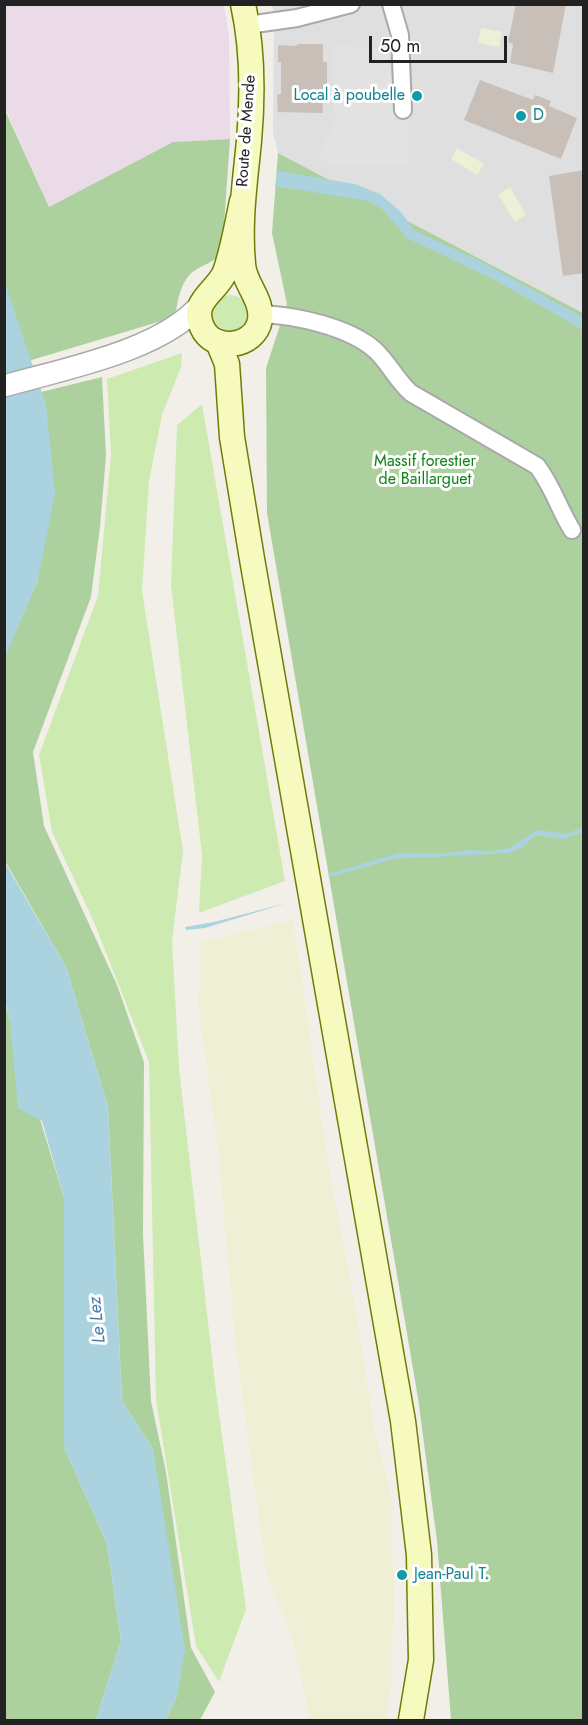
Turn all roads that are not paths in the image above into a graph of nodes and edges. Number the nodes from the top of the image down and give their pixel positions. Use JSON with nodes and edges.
{"nodes":[{"id":1,"x":351,"y":4,"type":"edge"},
{"id":2,"x":391,"y":4,"type":"edge"},
{"id":3,"x":246,"y":15,"type":"edge"},
{"id":4,"x":403,"y":110,"type":"dead end"},
{"id":5,"x":242,"y":201,"type":"junction"},
{"id":6,"x":207,"y":296,"type":"junction"},
{"id":7,"x":258,"y":306,"type":"junction"},
{"id":8,"x":164,"y":333,"type":"junction"},
{"id":9,"x":211,"y":337,"type":"junction"},
{"id":10,"x":249,"y":338,"type":"junction"},
{"id":11,"x":4,"y":386,"type":"edge"},
{"id":12,"x":246,"y":525,"type":"junction"},
{"id":13,"x":572,"y":531,"type":"dead end"},
{"id":14,"x":411,"y":1720,"type":"edge"}],
"edges":[{"from":1,"to":3,"type":"street","name":"Route de Mende"},
{"from":2,"to":4,"type":"street"},
{"from":3,"to":5,"type":"main road","name":"Route de Mende"},
{"from":5,"to":6,"type":"main road","name":"Route de Mende"},
{"from":5,"to":7,"type":"main road","name":"Route de Mende"},
{"from":6,"to":8,"type":"street","name":"Route de Mende"},
{"from":6,"to":9,"type":"main road"},
{"from":7,"to":10,"type":"main road"},
{"from":7,"to":13,"type":"street"},
{"from":8,"to":9,"type":"street","name":"Route de Mende"},
{"from":8,"to":11,"type":"street","name":"Route de Mende"},
{"from":9,"to":10,"type":"main road"},
{"from":9,"to":12,"type":"main road"},
{"from":10,"to":12,"type":"main road"},
{"from":12,"to":14,"type":"main road"}]}
